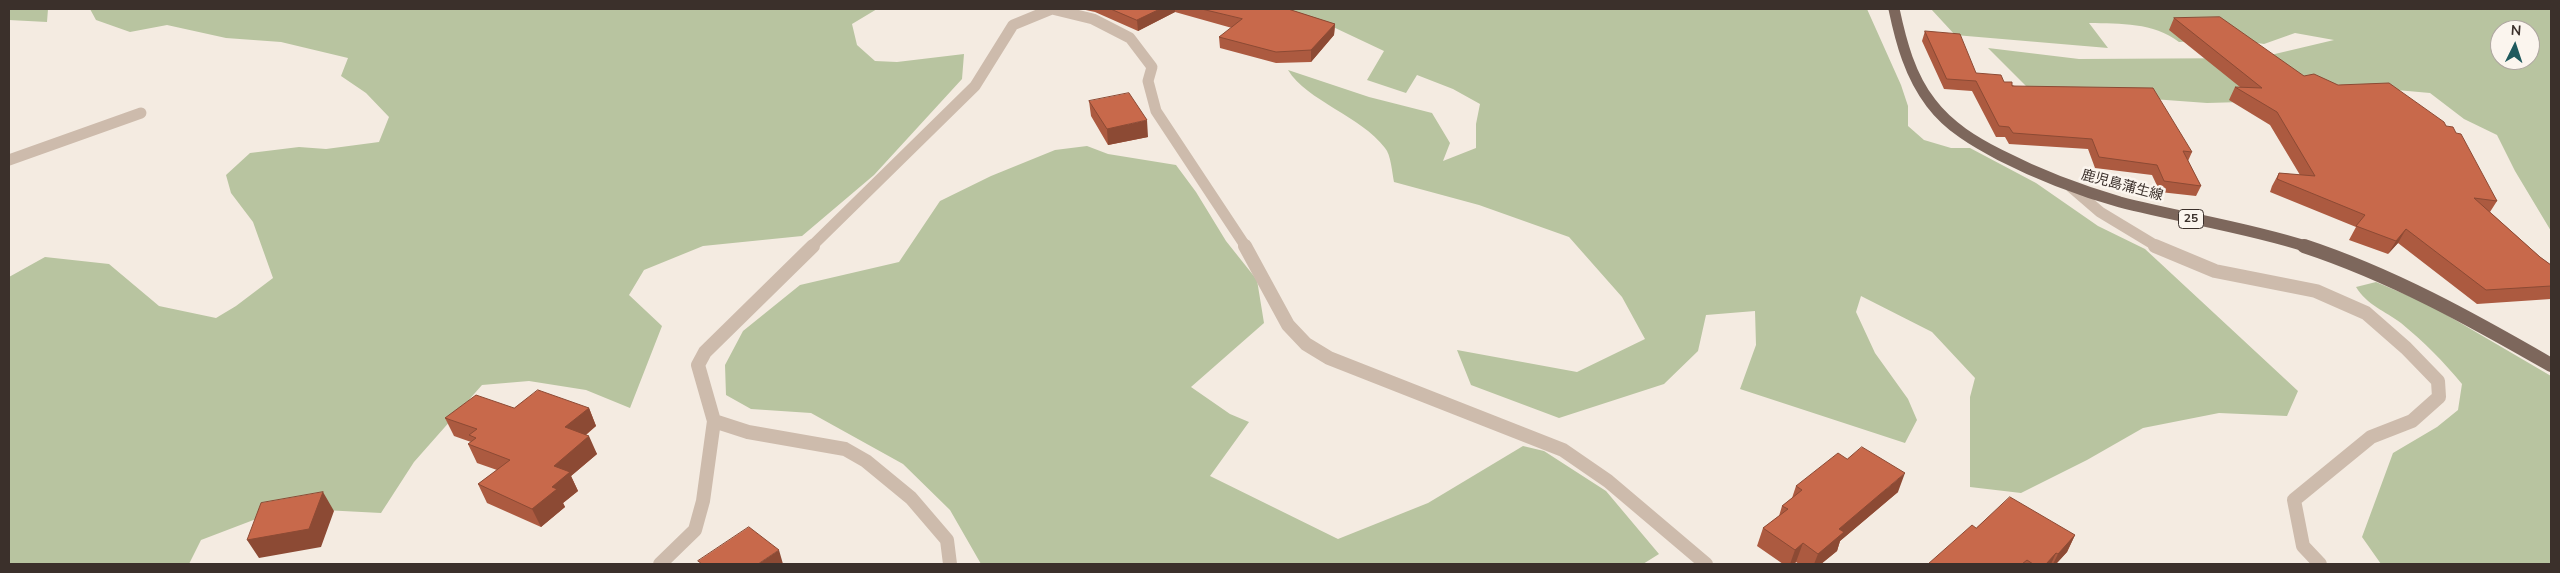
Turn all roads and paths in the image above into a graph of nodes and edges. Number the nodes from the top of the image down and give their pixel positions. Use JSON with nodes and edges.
{"nodes":[{"id":1,"x":1052,"y":9,"type":"edge"},
{"id":2,"x":1894,"y":9,"type":"edge"},
{"id":3,"x":141,"y":113,"type":"dead end"},
{"id":4,"x":9,"y":160,"type":"edge"},
{"id":5,"x":2071,"y":187,"type":"junction"},
{"id":6,"x":2551,"y":364,"type":"edge"},
{"id":7,"x":714,"y":421,"type":"junction"},
{"id":8,"x":660,"y":564,"type":"edge"},
{"id":9,"x":950,"y":564,"type":"edge"},
{"id":10,"x":1706,"y":564,"type":"edge"},
{"id":11,"x":2320,"y":564,"type":"edge"}],
"edges":[{"from":1,"to":7,"type":"street"},
{"from":1,"to":10,"type":"street"},
{"from":2,"to":5,"type":"main road","name":"鹿児島蒲生線","number":"25"},
{"from":3,"to":4,"type":"street"},
{"from":5,"to":6,"type":"main road","name":"鹿児島蒲生線","number":"25"},
{"from":5,"to":11,"type":"street"},
{"from":7,"to":8,"type":"street"},
{"from":7,"to":9,"type":"street"}]}
